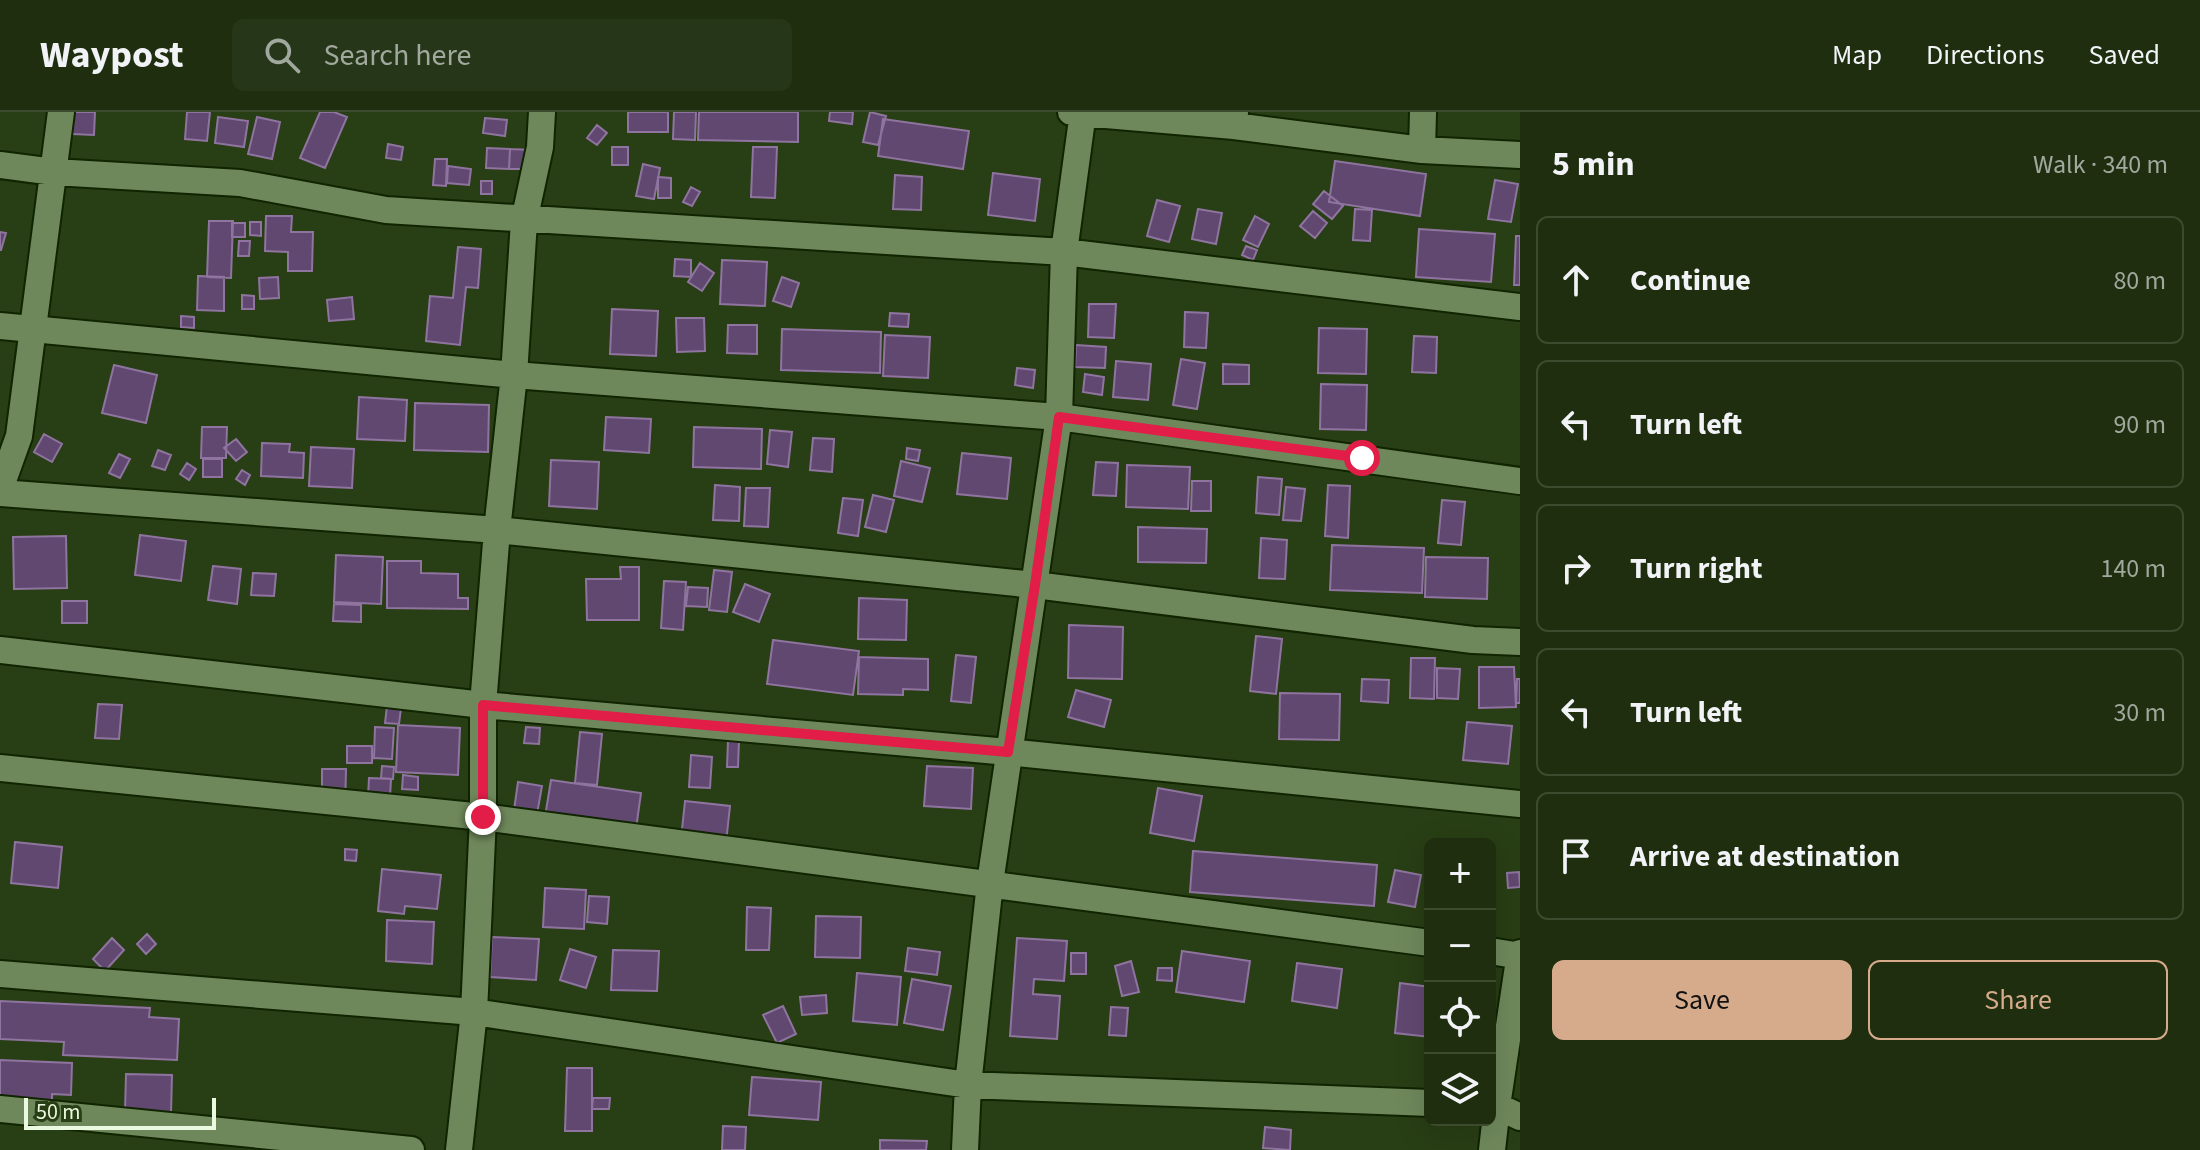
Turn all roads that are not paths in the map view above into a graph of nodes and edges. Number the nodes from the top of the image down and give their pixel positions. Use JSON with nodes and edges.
{"nodes":[{"id":1,"x":61,"y":112,"type":"edge"},
{"id":2,"x":542,"y":112,"type":"edge"},
{"id":3,"x":1079,"y":112,"type":"edge"},
{"id":4,"x":1423,"y":112,"type":"edge"},
{"id":5,"x":1234,"y":119,"type":"edge"},
{"id":6,"x":1422,"y":150,"type":"junction"},
{"id":7,"x":1520,"y":155,"type":"edge"},
{"id":8,"x":0,"y":165,"type":"edge"},
{"id":9,"x":54,"y":172,"type":"junction"},
{"id":10,"x":524,"y":221,"type":"junction"},
{"id":11,"x":1064,"y":252,"type":"junction"},
{"id":12,"x":1520,"y":307,"type":"edge"},
{"id":13,"x":0,"y":326,"type":"edge"},
{"id":14,"x":34,"y":329,"type":"junction"},
{"id":15,"x":514,"y":375,"type":"junction"},
{"id":16,"x":1059,"y":417,"type":"junction"},
{"id":17,"x":1520,"y":481,"type":"edge"},
{"id":18,"x":0,"y":491,"type":"edge"},
{"id":19,"x":497,"y":530,"type":"junction"},
{"id":20,"x":1035,"y":585,"type":"junction"},
{"id":21,"x":1520,"y":642,"type":"edge"},
{"id":22,"x":0,"y":650,"type":"edge"},
{"id":23,"x":483,"y":705,"type":"junction"},
{"id":24,"x":1008,"y":752,"type":"junction"},
{"id":25,"x":0,"y":768,"type":"edge"},
{"id":26,"x":1520,"y":804,"type":"edge"},
{"id":27,"x":483,"y":817,"type":"junction"},
{"id":28,"x":990,"y":883,"type":"junction"},
{"id":29,"x":1424,"y":942,"type":"edge"},
{"id":30,"x":1496,"y":952,"type":"edge"},
{"id":31,"x":1520,"y":955,"type":"edge"},
{"id":32,"x":0,"y":974,"type":"edge"},
{"id":33,"x":474,"y":1012,"type":"junction"},
{"id":34,"x":968,"y":1085,"type":"junction"},
{"id":35,"x":1424,"y":1103,"type":"edge"},
{"id":36,"x":0,"y":1109,"type":"edge"},
{"id":37,"x":1502,"y":1110,"type":"edge"},
{"id":38,"x":411,"y":1150,"type":"edge"},
{"id":39,"x":459,"y":1150,"type":"edge"},
{"id":40,"x":965,"y":1150,"type":"edge"},
{"id":41,"x":1492,"y":1150,"type":"edge"}],
"edges":[{"from":1,"to":9,"type":"street"},
{"from":2,"to":10,"type":"street"},
{"from":3,"to":5,"type":"street"},
{"from":3,"to":11,"type":"street"},
{"from":4,"to":6,"type":"street"},
{"from":5,"to":6,"type":"street"},
{"from":6,"to":7,"type":"street"},
{"from":8,"to":9,"type":"street"},
{"from":9,"to":10,"type":"street"},
{"from":9,"to":14,"type":"street"},
{"from":10,"to":11,"type":"street"},
{"from":10,"to":15,"type":"street"},
{"from":11,"to":12,"type":"street"},
{"from":11,"to":16,"type":"street"},
{"from":13,"to":14,"type":"street"},
{"from":14,"to":15,"type":"street"},
{"from":14,"to":18,"type":"street"},
{"from":15,"to":16,"type":"street"},
{"from":15,"to":19,"type":"street"},
{"from":16,"to":17,"type":"street"},
{"from":16,"to":20,"type":"street"},
{"from":18,"to":19,"type":"street"},
{"from":19,"to":20,"type":"street"},
{"from":19,"to":23,"type":"street"},
{"from":20,"to":21,"type":"street"},
{"from":20,"to":24,"type":"street"},
{"from":22,"to":23,"type":"street"},
{"from":23,"to":24,"type":"street"},
{"from":23,"to":27,"type":"street"},
{"from":24,"to":26,"type":"street"},
{"from":24,"to":28,"type":"street"},
{"from":25,"to":27,"type":"street"},
{"from":27,"to":28,"type":"street"},
{"from":27,"to":33,"type":"street"},
{"from":28,"to":29,"type":"street"},
{"from":28,"to":34,"type":"street"},
{"from":30,"to":31,"type":"street"},
{"from":31,"to":37,"type":"street"},
{"from":32,"to":33,"type":"street"},
{"from":33,"to":34,"type":"street"},
{"from":33,"to":39,"type":"street"},
{"from":34,"to":35,"type":"street"},
{"from":34,"to":40,"type":"street"},
{"from":36,"to":38,"type":"street"},
{"from":37,"to":41,"type":"street"}]}
